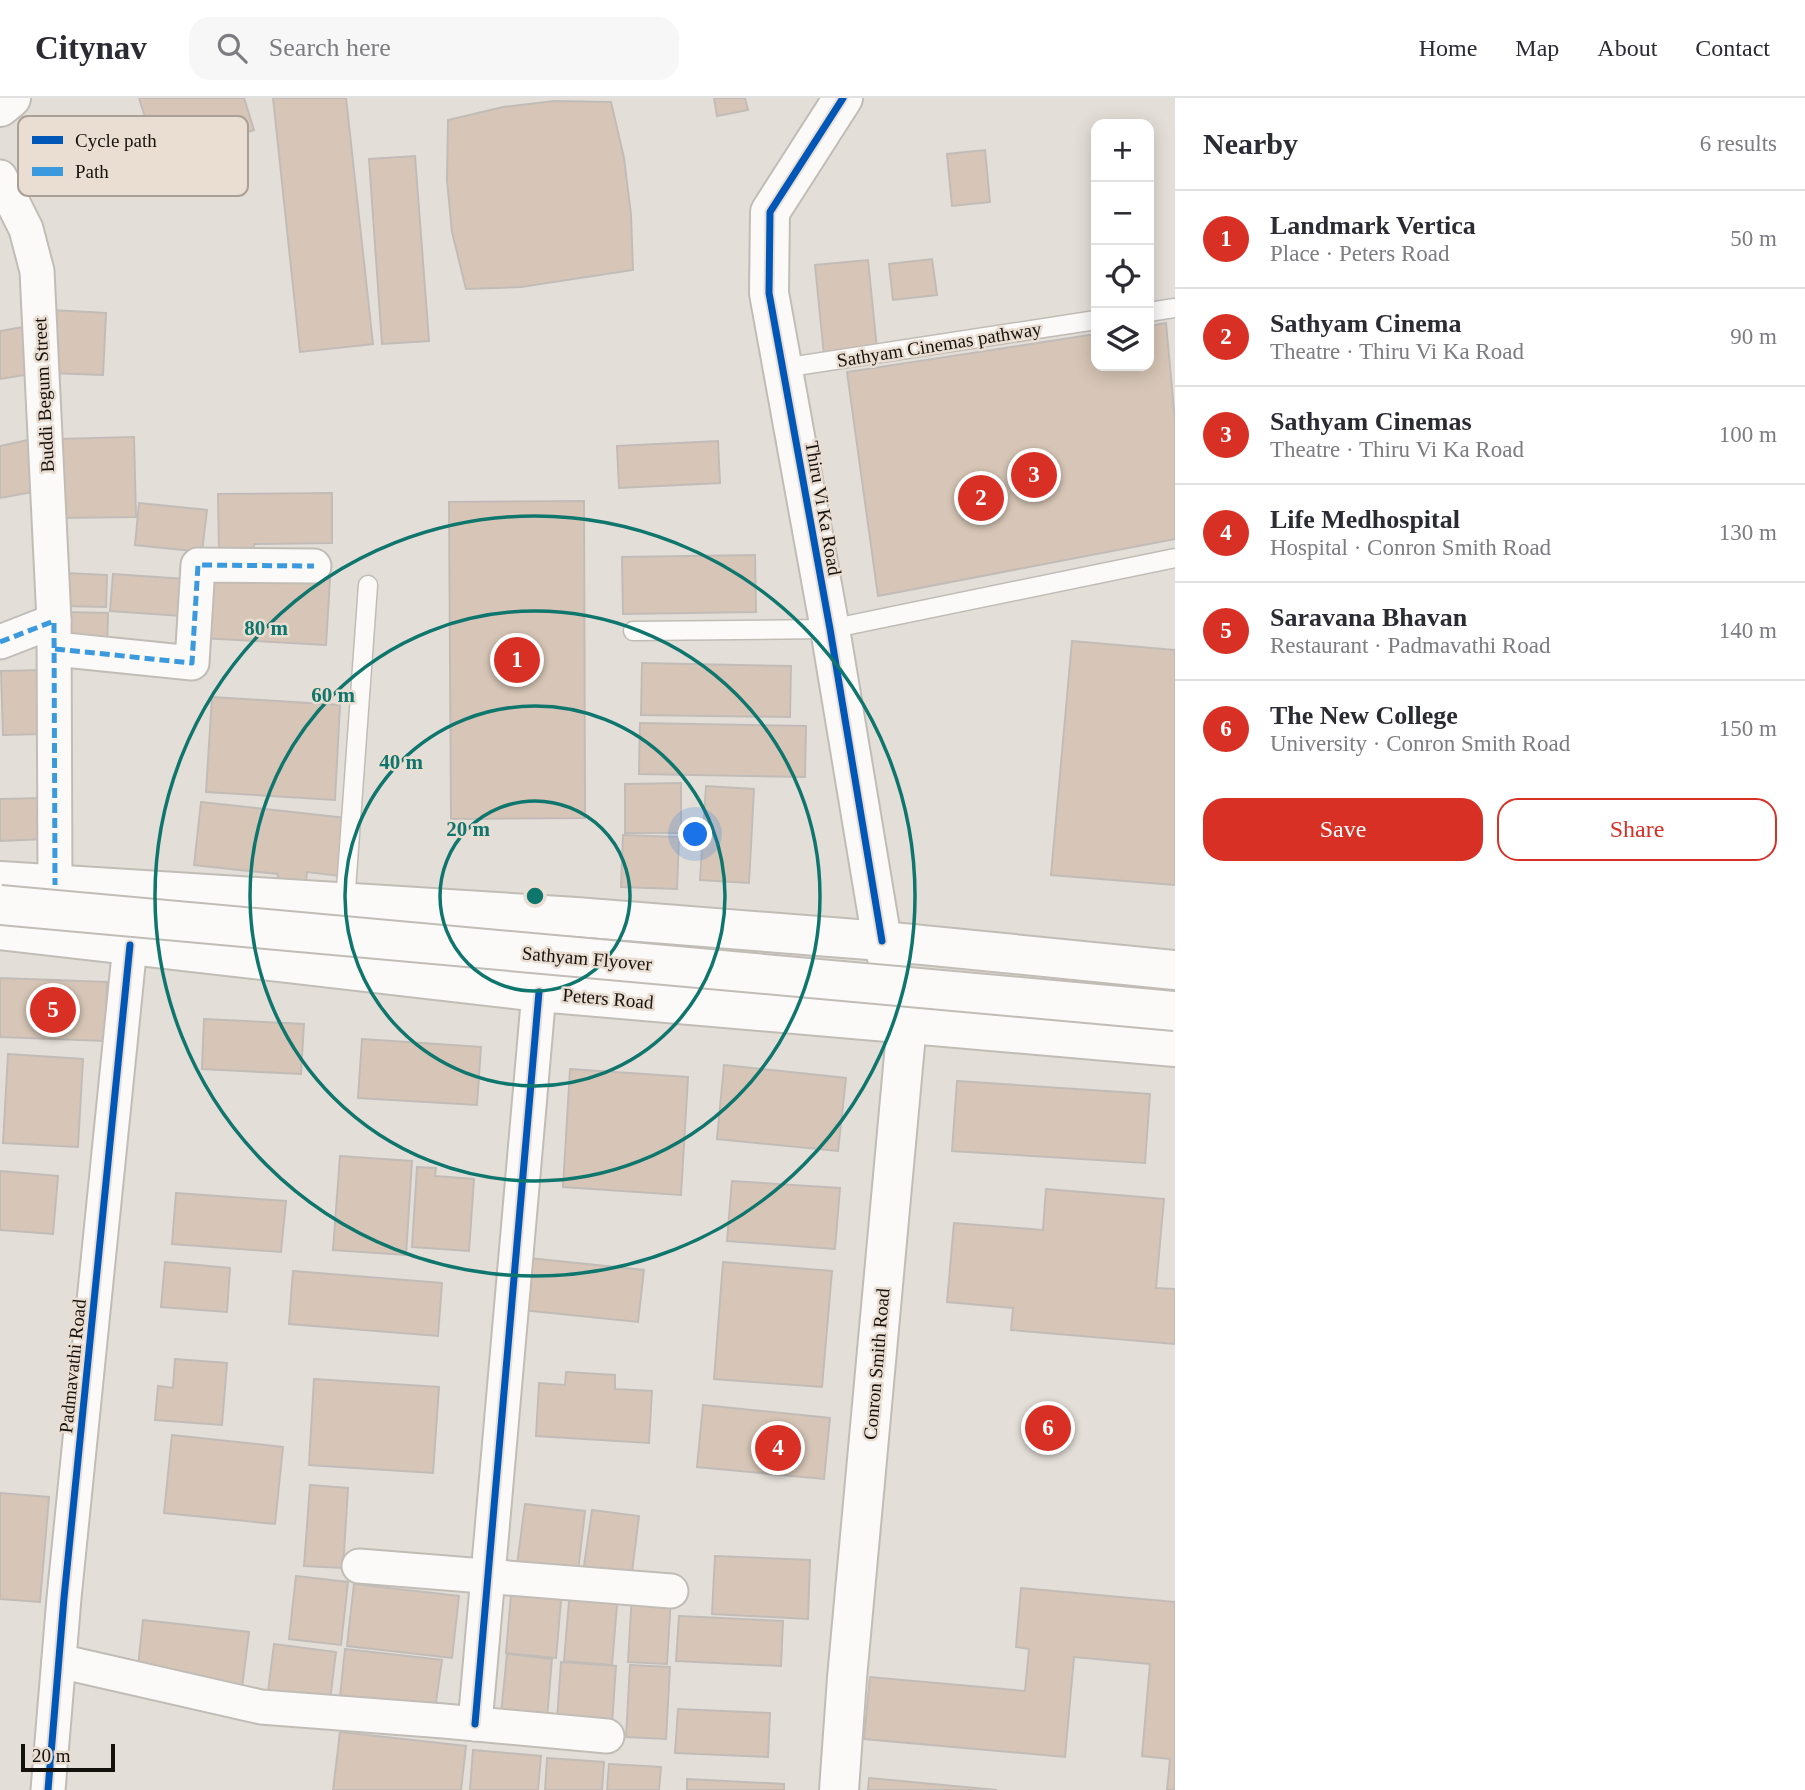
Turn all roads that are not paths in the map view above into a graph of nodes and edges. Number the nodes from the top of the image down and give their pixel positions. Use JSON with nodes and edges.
{"nodes":[{"id":1,"x":11,"y":98,"type":"edge"},
{"id":2,"x":843,"y":98,"type":"edge"},
{"id":3,"x":0,"y":107,"type":"edge"},
{"id":4,"x":0,"y":177,"type":"edge"},
{"id":5,"x":1175,"y":308,"type":"edge"},
{"id":6,"x":1154,"y":311,"type":"edge"},
{"id":7,"x":1091,"y":321,"type":"edge"},
{"id":8,"x":783,"y":368,"type":"junction"},
{"id":9,"x":1175,"y":558,"type":"edge"},
{"id":10,"x":314,"y":566,"type":"dead end"},
{"id":11,"x":368,"y":585,"type":"dead end"},
{"id":12,"x":830,"y":629,"type":"junction"},
{"id":13,"x":633,"y":631,"type":"dead end"},
{"id":14,"x":55,"y":635,"type":"junction"},
{"id":15,"x":0,"y":642,"type":"edge"},
{"id":16,"x":0,"y":881,"type":"edge"},
{"id":17,"x":55,"y":885,"type":"junction"},
{"id":18,"x":345,"y":903,"type":"junction"},
{"id":19,"x":0,"y":905,"type":"edge"},
{"id":20,"x":0,"y":930,"type":"edge"},
{"id":21,"x":882,"y":942,"type":"junction"},
{"id":22,"x":130,"y":945,"type":"junction"},
{"id":23,"x":1175,"y":971,"type":"edge"},
{"id":24,"x":539,"y":992,"type":"junction"},
{"id":25,"x":1175,"y":1011,"type":"edge"},
{"id":26,"x":907,"y":1023,"type":"junction"},
{"id":27,"x":1175,"y":1046,"type":"edge"},
{"id":28,"x":359,"y":1566,"type":"dead end"},
{"id":29,"x":488,"y":1576,"type":"junction"},
{"id":30,"x":671,"y":1591,"type":"dead end"},
{"id":31,"x":59,"y":1661,"type":"junction"},
{"id":32,"x":475,"y":1724,"type":"junction"},
{"id":33,"x":607,"y":1736,"type":"dead end"},
{"id":34,"x":48,"y":1790,"type":"edge"},
{"id":35,"x":839,"y":1790,"type":"edge"}],
"edges":[{"from":1,"to":3,"type":"main road"},
{"from":2,"to":8,"type":"main road","name":"Thiru Vi Ka Road"},
{"from":4,"to":14,"type":"street","name":"Buddi Begum Street"},
{"from":5,"to":6,"type":"lane"},
{"from":7,"to":8,"type":"lane","name":"Sathyam Cinemas pathway"},
{"from":8,"to":12,"type":"main road","name":"Thiru Vi Ka Road"},
{"from":9,"to":12,"type":"lane"},
{"from":10,"to":14,"type":"street"},
{"from":11,"to":18,"type":"lane"},
{"from":12,"to":13,"type":"lane"},
{"from":12,"to":21,"type":"main road","name":"Thiru Vi Ka Road"},
{"from":14,"to":15,"type":"street"},
{"from":14,"to":17,"type":"street","name":"Buddi Begum Street"},
{"from":16,"to":17,"type":"main road"},
{"from":17,"to":18,"type":"main road"},
{"from":18,"to":21,"type":"main road"},
{"from":19,"to":25,"type":"main road","name":"Sathyam Flyover","bridge":true},
{"from":20,"to":22,"type":"main road","name":"Peters Road"},
{"from":21,"to":23,"type":"main road"},
{"from":21,"to":26,"type":"main road","name":"Conron Smith Road"},
{"from":22,"to":24,"type":"main road","name":"Peters Road"},
{"from":22,"to":31,"type":"street","name":"Padmavathi Road"},
{"from":24,"to":26,"type":"main road","name":"Peters Road"},
{"from":24,"to":29,"type":"street"},
{"from":26,"to":27,"type":"main road","name":"Peters Road"},
{"from":26,"to":35,"type":"main road","name":"Conron Smith Road"},
{"from":28,"to":29,"type":"street"},
{"from":29,"to":30,"type":"street"},
{"from":29,"to":32,"type":"street"},
{"from":31,"to":32,"type":"street"},
{"from":31,"to":34,"type":"street","name":"Padmavathi Road"},
{"from":32,"to":33,"type":"street"}]}
